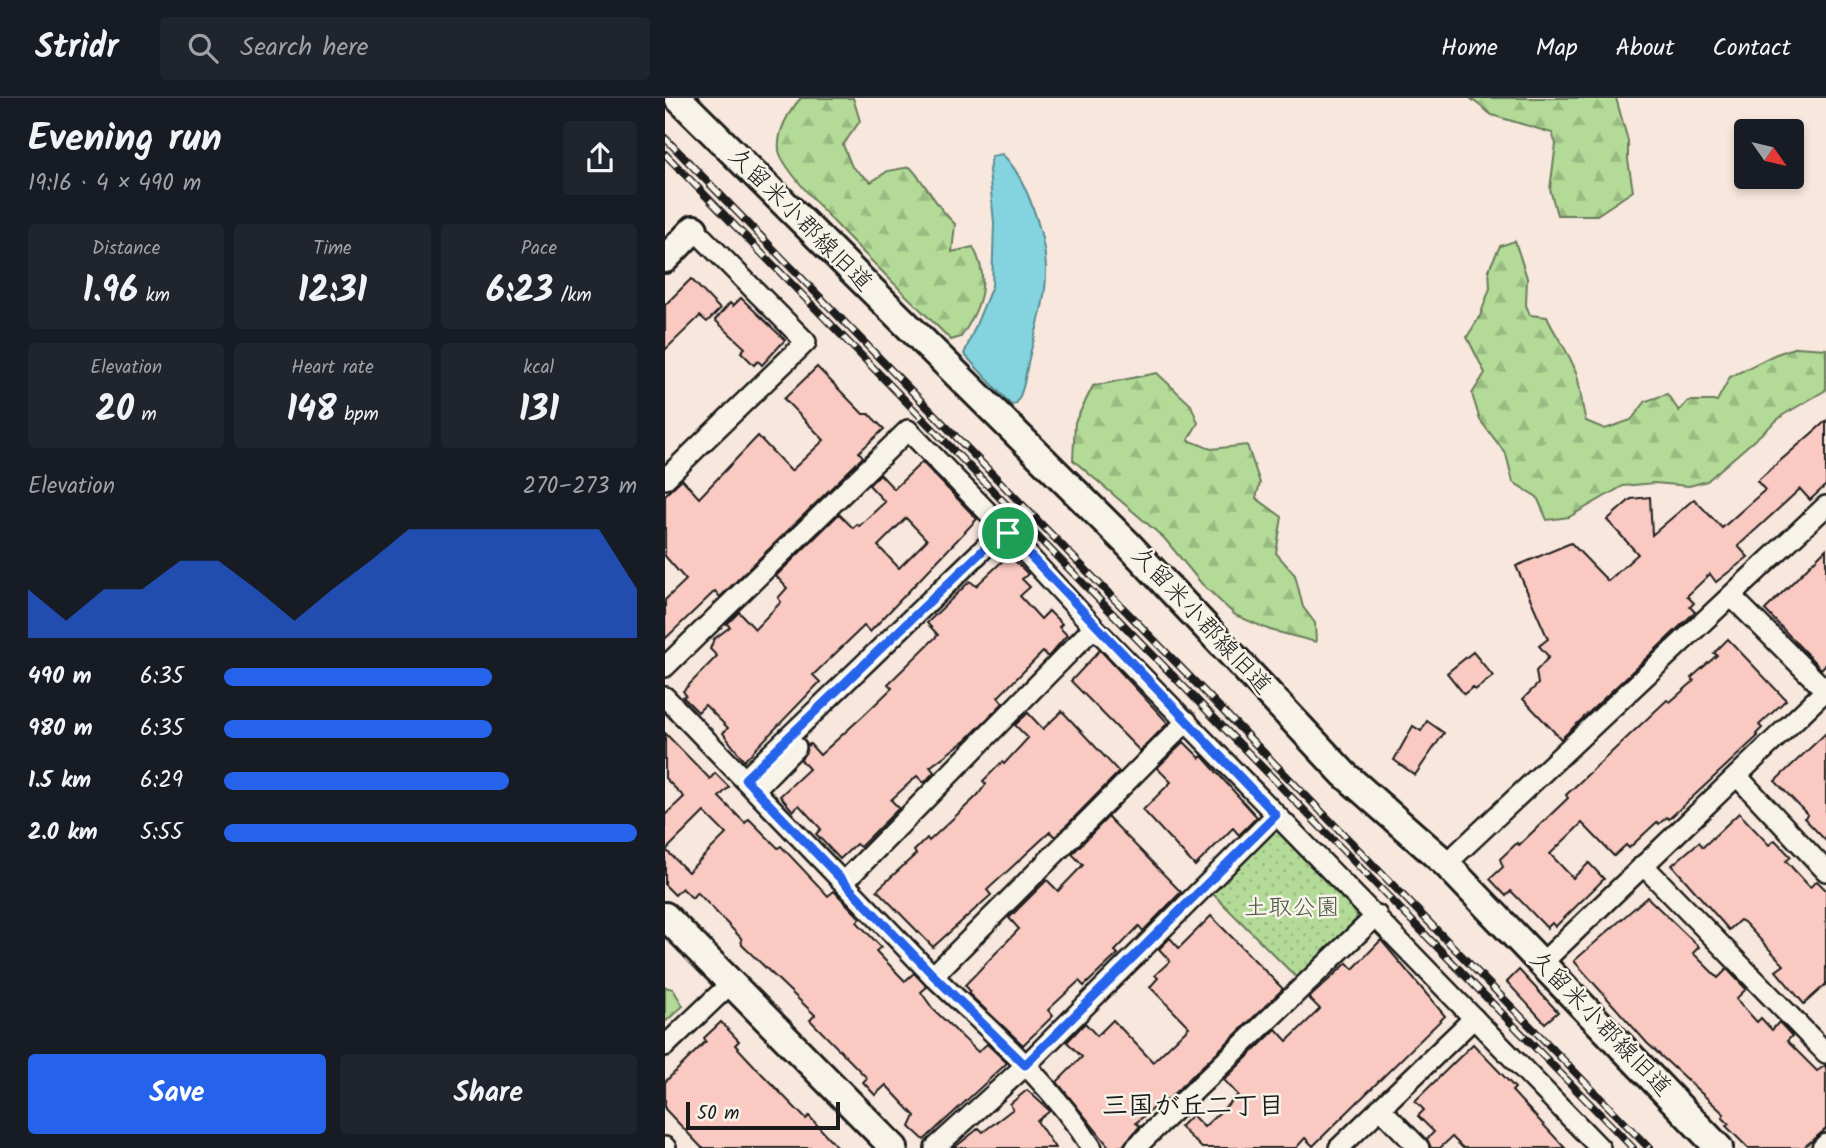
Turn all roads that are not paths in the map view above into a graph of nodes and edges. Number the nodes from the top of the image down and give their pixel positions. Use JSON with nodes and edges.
{"nodes":[{"id":1,"x":678,"y":98,"type":"edge"},
{"id":2,"x":694,"y":229,"type":"joint"},
{"id":3,"x":665,"y":259,"type":"edge"},
{"id":4,"x":665,"y":479,"type":"edge"},
{"id":5,"x":1826,"y":506,"type":"edge"},
{"id":6,"x":1006,"y":531,"type":"junction"},
{"id":7,"x":1732,"y":597,"type":"junction"},
{"id":8,"x":1094,"y":627,"type":"junction"},
{"id":9,"x":665,"y":667,"type":"edge"},
{"id":10,"x":1826,"y":691,"type":"edge"},
{"id":11,"x":665,"y":697,"type":"edge"},
{"id":12,"x":1187,"y":721,"type":"junction"},
{"id":13,"x":1737,"y":776,"type":"junction"},
{"id":14,"x":750,"y":784,"type":"junction"},
{"id":15,"x":1276,"y":815,"type":"junction"},
{"id":16,"x":1446,"y":864,"type":"junction"},
{"id":17,"x":1643,"y":865,"type":"junction"},
{"id":18,"x":1826,"y":871,"type":"edge"},
{"id":19,"x":844,"y":882,"type":"junction"},
{"id":20,"x":1377,"y":915,"type":"junction"},
{"id":21,"x":665,"y":916,"type":"edge"},
{"id":22,"x":1542,"y":963,"type":"junction"},
{"id":23,"x":933,"y":975,"type":"junction"},
{"id":24,"x":731,"y":983,"type":"junction"},
{"id":25,"x":1474,"y":1018,"type":"junction"},
{"id":26,"x":665,"y":1046,"type":"edge"},
{"id":27,"x":1826,"y":1053,"type":"edge"},
{"id":28,"x":1025,"y":1065,"type":"junction"},
{"id":29,"x":1380,"y":1108,"type":"junction"},
{"id":30,"x":1826,"y":1144,"type":"edge"},
{"id":31,"x":894,"y":1148,"type":"edge"},
{"id":32,"x":935,"y":1148,"type":"edge"},
{"id":33,"x":1092,"y":1148,"type":"edge"},
{"id":34,"x":1135,"y":1148,"type":"edge"},
{"id":35,"x":1339,"y":1148,"type":"edge"},
{"id":36,"x":1419,"y":1148,"type":"edge"},
{"id":37,"x":1600,"y":1148,"type":"edge"},
{"id":38,"x":1719,"y":1148,"type":"edge"},
{"id":39,"x":1822,"y":1148,"type":"edge"}],
"edges":[{"from":1,"to":16,"type":"street","name":"久留米小郡線旧道"},
{"from":2,"to":3,"type":"street"},
{"from":2,"to":4,"type":"street"},
{"from":5,"to":7,"type":"street"},
{"from":6,"to":8,"type":"street"},
{"from":6,"to":9,"type":"street"},
{"from":6,"to":14,"type":"street"},
{"from":7,"to":10,"type":"street"},
{"from":7,"to":16,"type":"street"},
{"from":8,"to":12,"type":"street"},
{"from":8,"to":19,"type":"street"},
{"from":10,"to":13,"type":"street"},
{"from":11,"to":14,"type":"street"},
{"from":12,"to":15,"type":"street"},
{"from":12,"to":23,"type":"street"},
{"from":13,"to":17,"type":"street"},
{"from":13,"to":18,"type":"street"},
{"from":14,"to":19,"type":"street"},
{"from":15,"to":20,"type":"street"},
{"from":15,"to":28,"type":"street"},
{"from":16,"to":22,"type":"street","name":"久留米小郡線旧道"},
{"from":17,"to":22,"type":"street"},
{"from":17,"to":27,"type":"street"},
{"from":19,"to":23,"type":"street"},
{"from":20,"to":25,"type":"street"},
{"from":20,"to":34,"type":"street"},
{"from":21,"to":24,"type":"street"},
{"from":22,"to":38,"type":"street","name":"久留米小郡線旧道"},
{"from":23,"to":28,"type":"street"},
{"from":24,"to":26,"type":"street"},
{"from":24,"to":31,"type":"street"},
{"from":25,"to":29,"type":"street"},
{"from":25,"to":37,"type":"street"},
{"from":28,"to":32,"type":"street"},
{"from":28,"to":33,"type":"street"},
{"from":29,"to":35,"type":"street"},
{"from":29,"to":36,"type":"street"},
{"from":30,"to":39,"type":"street"}]}
